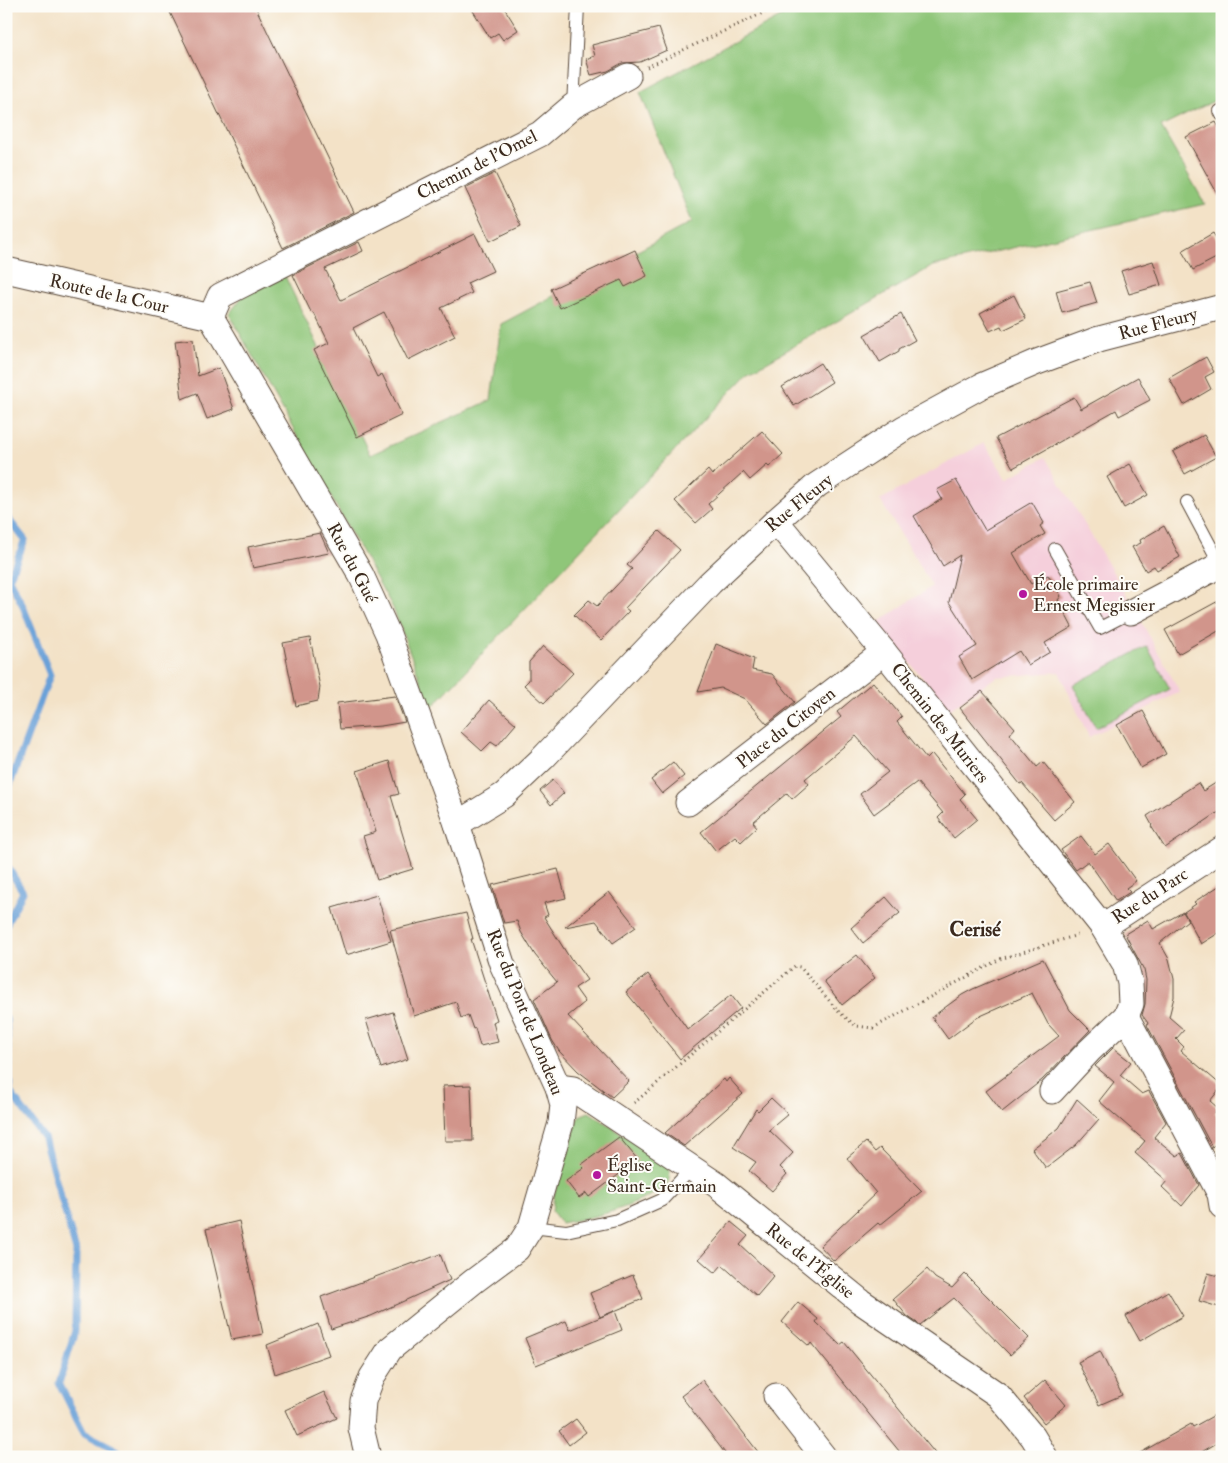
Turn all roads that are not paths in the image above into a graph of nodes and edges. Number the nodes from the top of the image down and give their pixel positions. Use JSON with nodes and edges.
{"nodes":[{"id":1,"x":578,"y":6,"type":"edge"},
{"id":2,"x":628,"y":76,"type":"road end"},
{"id":3,"x":573,"y":106,"type":"junction"},
{"id":4,"x":6,"y":270,"type":"edge"},
{"id":5,"x":1222,"y":307,"type":"edge"},
{"id":6,"x":211,"y":317,"type":"junction"},
{"id":7,"x":1187,"y":502,"type":"dead end"},
{"id":8,"x":776,"y":521,"type":"junction"},
{"id":9,"x":1055,"y":549,"type":"dead end"},
{"id":10,"x":1221,"y":564,"type":"edge"},
{"id":11,"x":1131,"y":612,"type":"joint"},
{"id":12,"x":884,"y":652,"type":"junction"},
{"id":13,"x":688,"y":803,"type":"dead end"},
{"id":14,"x":457,"y":824,"type":"junction"},
{"id":15,"x":1222,"y":849,"type":"edge"},
{"id":16,"x":1103,"y":927,"type":"junction"},
{"id":17,"x":1126,"y":1016,"type":"junction"},
{"id":18,"x":558,"y":1087,"type":"junction"},
{"id":19,"x":1052,"y":1091,"type":"dead end"},
{"id":20,"x":692,"y":1168,"type":"junction"},
{"id":21,"x":1222,"y":1206,"type":"edge"},
{"id":22,"x":531,"y":1227,"type":"junction"},
{"id":23,"x":776,"y":1396,"type":"dead end"},
{"id":24,"x":368,"y":1457,"type":"edge"},
{"id":25,"x":824,"y":1457,"type":"edge"},
{"id":26,"x":1045,"y":1457,"type":"edge"}],
"edges":[{"from":1,"to":3,"type":"lane"},
{"from":2,"to":3,"type":"street","name":"Chemin de l'Omel"},
{"from":3,"to":6,"type":"street","name":"Chemin de l'Omel"},
{"from":4,"to":6,"type":"street","name":"Route de la Cour"},
{"from":5,"to":8,"type":"street","name":"Rue Fleury"},
{"from":6,"to":14,"type":"street","name":"Rue du Gué"},
{"from":7,"to":10,"type":"lane"},
{"from":8,"to":12,"type":"street","name":"Chemin des Muriers"},
{"from":8,"to":14,"type":"street","name":"Rue Fleury"},
{"from":9,"to":11,"type":"lane"},
{"from":10,"to":11,"type":"street"},
{"from":12,"to":13,"type":"street","name":"Place du Citoyen"},
{"from":12,"to":16,"type":"street","name":"Chemin des Muriers"},
{"from":14,"to":18,"type":"street","name":"Rue du Pont de Londeau"},
{"from":15,"to":16,"type":"street","name":"Rue du Parc"},
{"from":16,"to":17,"type":"street","name":"Chemin des Muriers"},
{"from":17,"to":19,"type":"street"},
{"from":17,"to":21,"type":"street"},
{"from":18,"to":20,"type":"street","name":"Rue de l'Église"},
{"from":18,"to":22,"type":"street","name":"Rue du Pont de Londeau"},
{"from":20,"to":22,"type":"lane"},
{"from":20,"to":26,"type":"street","name":"Rue de l'Église"},
{"from":22,"to":24,"type":"street","name":"Rue du Pont de Londeau"},
{"from":23,"to":25,"type":"street"}]}
